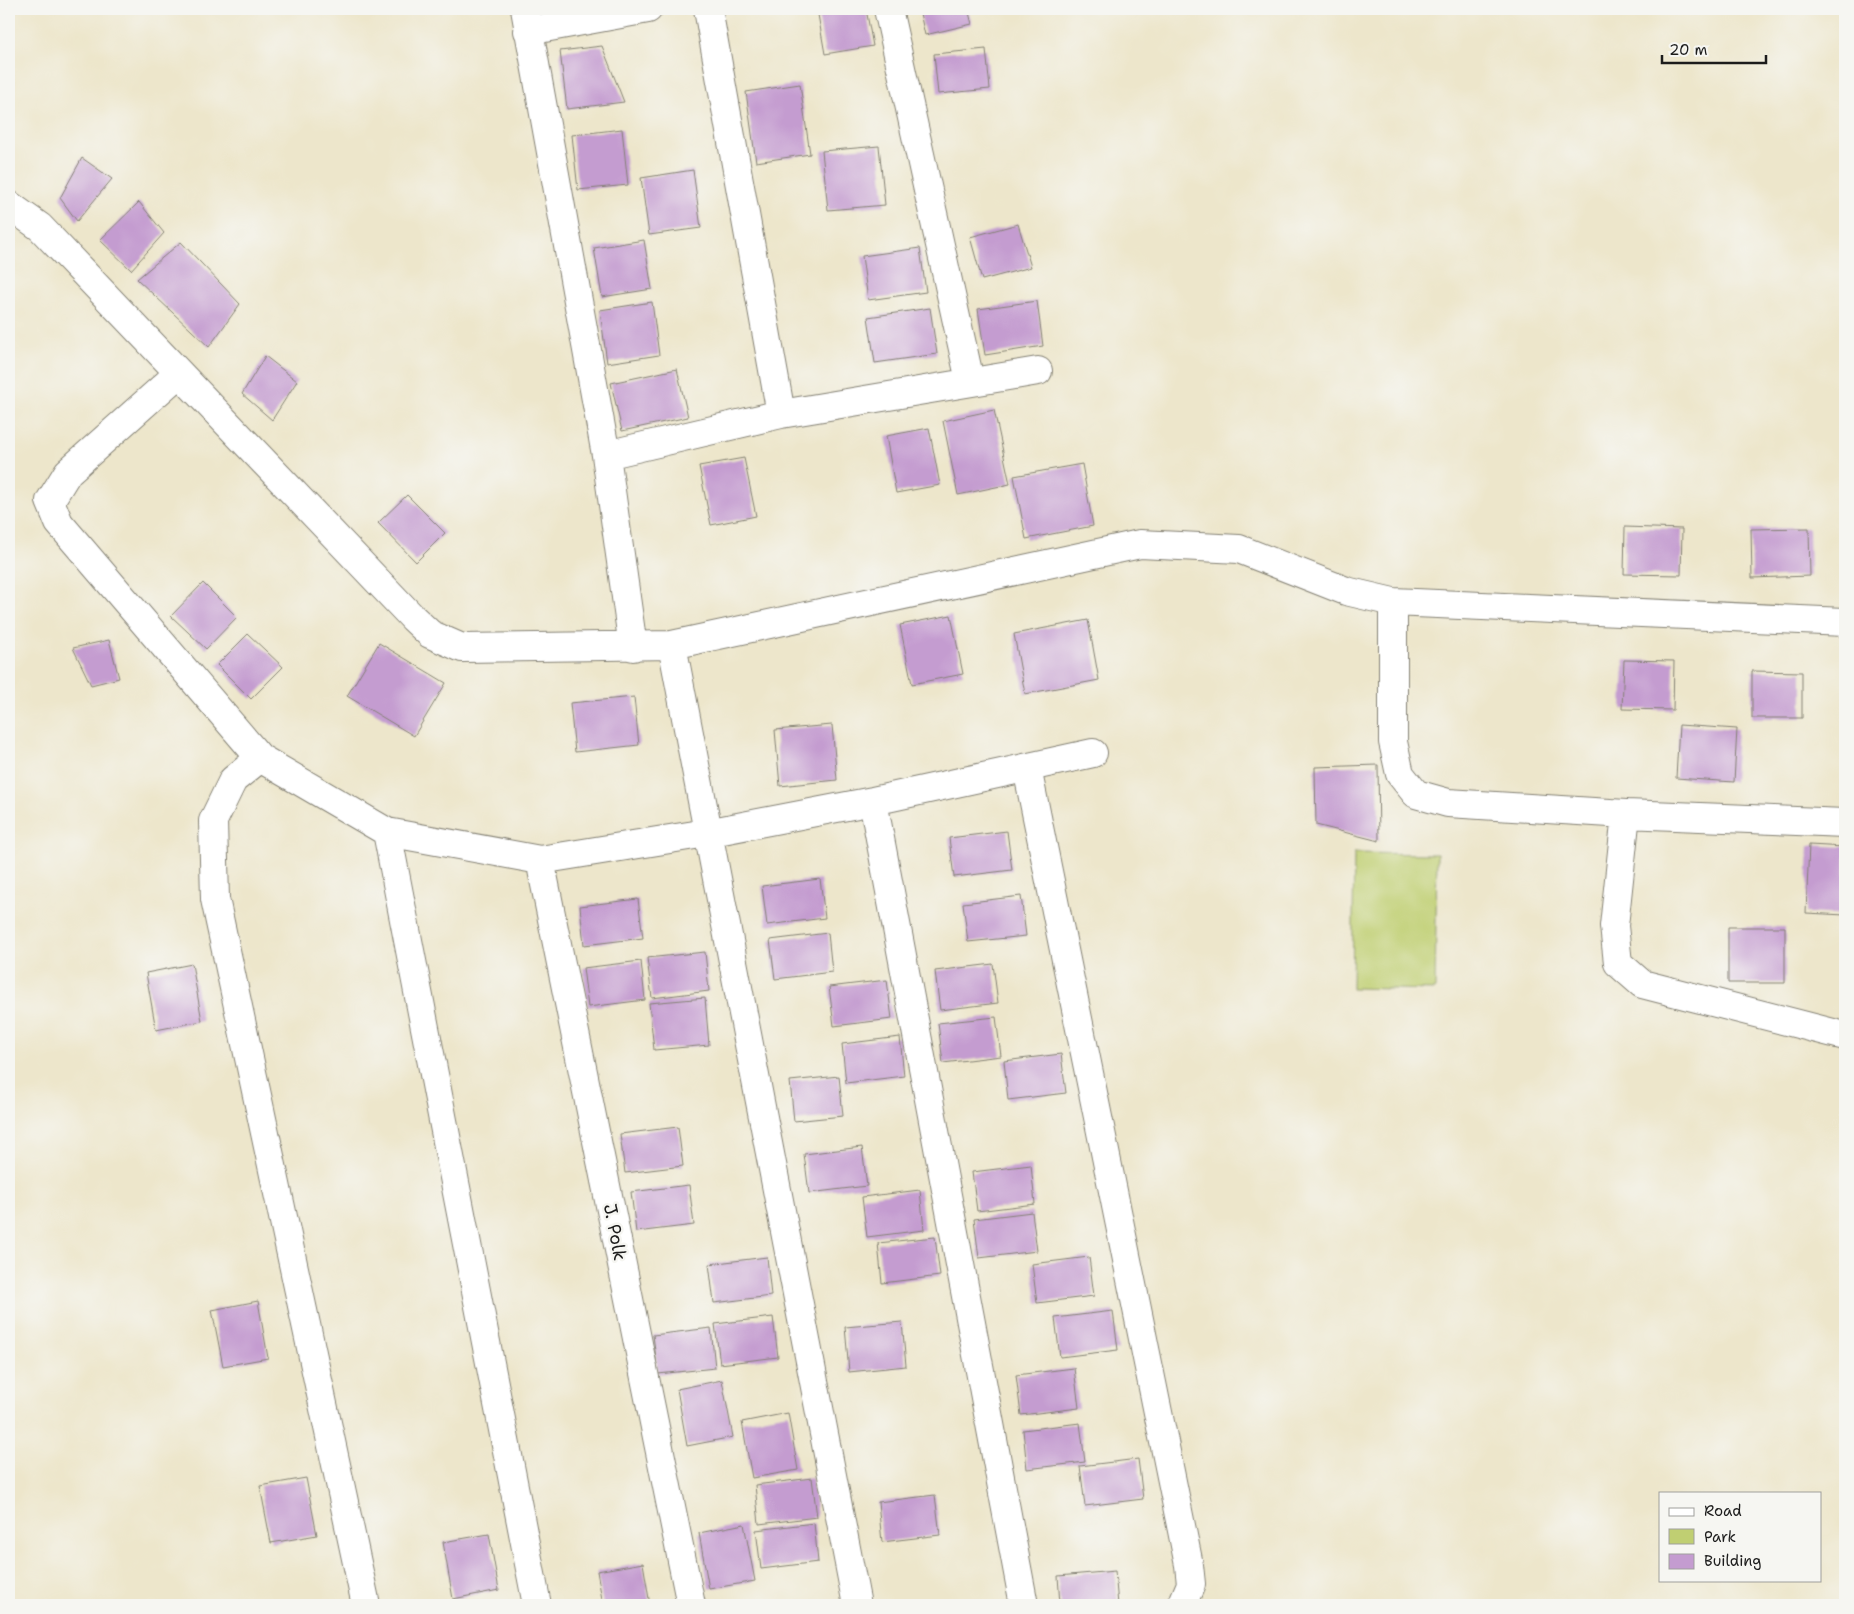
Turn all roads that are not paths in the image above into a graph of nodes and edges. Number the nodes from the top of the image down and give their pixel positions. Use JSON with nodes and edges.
{"nodes":[{"id":1,"x":648,"y":9,"type":"edge"},
{"id":2,"x":708,"y":9,"type":"edge"},
{"id":3,"x":888,"y":9,"type":"edge"},
{"id":4,"x":526,"y":20,"type":"edge"},
{"id":5,"x":9,"y":205,"type":"edge"},
{"id":6,"x":1038,"y":371,"type":"dead end"},
{"id":7,"x":178,"y":374,"type":"junction"},
{"id":8,"x":970,"y":381,"type":"junction"},
{"id":9,"x":782,"y":414,"type":"junction"},
{"id":10,"x":606,"y":455,"type":"junction"},
{"id":11,"x":1394,"y":602,"type":"junction"},
{"id":12,"x":1845,"y":622,"type":"edge"},
{"id":13,"x":672,"y":645,"type":"junction"},
{"id":14,"x":633,"y":647,"type":"junction"},
{"id":15,"x":1093,"y":753,"type":"dead end"},
{"id":16,"x":260,"y":758,"type":"junction"},
{"id":17,"x":1027,"y":768,"type":"junction"},
{"id":18,"x":873,"y":801,"type":"junction"},
{"id":19,"x":1626,"y":814,"type":"junction"},
{"id":20,"x":1845,"y":823,"type":"edge"},
{"id":21,"x":387,"y":832,"type":"junction"},
{"id":22,"x":707,"y":833,"type":"junction"},
{"id":23,"x":540,"y":860,"type":"junction"},
{"id":24,"x":1845,"y":1036,"type":"edge"},
{"id":25,"x":366,"y":1605,"type":"edge"},
{"id":26,"x":536,"y":1605,"type":"edge"},
{"id":27,"x":691,"y":1605,"type":"edge"},
{"id":28,"x":857,"y":1605,"type":"edge"},
{"id":29,"x":1024,"y":1605,"type":"edge"},
{"id":30,"x":1182,"y":1605,"type":"edge"}],
"edges":[{"from":1,"to":4,"type":"street"},
{"from":2,"to":9,"type":"street"},
{"from":3,"to":8,"type":"street"},
{"from":4,"to":10,"type":"street"},
{"from":5,"to":7,"type":"street"},
{"from":6,"to":8,"type":"street"},
{"from":7,"to":14,"type":"street"},
{"from":7,"to":16,"type":"street"},
{"from":8,"to":9,"type":"street"},
{"from":9,"to":10,"type":"street"},
{"from":10,"to":14,"type":"street"},
{"from":11,"to":12,"type":"street"},
{"from":11,"to":13,"type":"street"},
{"from":11,"to":19,"type":"street"},
{"from":13,"to":14,"type":"street"},
{"from":13,"to":22,"type":"street"},
{"from":15,"to":17,"type":"street"},
{"from":16,"to":21,"type":"street"},
{"from":16,"to":25,"type":"street"},
{"from":17,"to":18,"type":"street"},
{"from":17,"to":30,"type":"street"},
{"from":18,"to":22,"type":"street"},
{"from":18,"to":29,"type":"street"},
{"from":19,"to":20,"type":"street"},
{"from":19,"to":24,"type":"street"},
{"from":21,"to":23,"type":"street"},
{"from":21,"to":26,"type":"street"},
{"from":22,"to":23,"type":"street"},
{"from":22,"to":28,"type":"street"},
{"from":23,"to":27,"type":"street","name":"J. Polk"}]}
